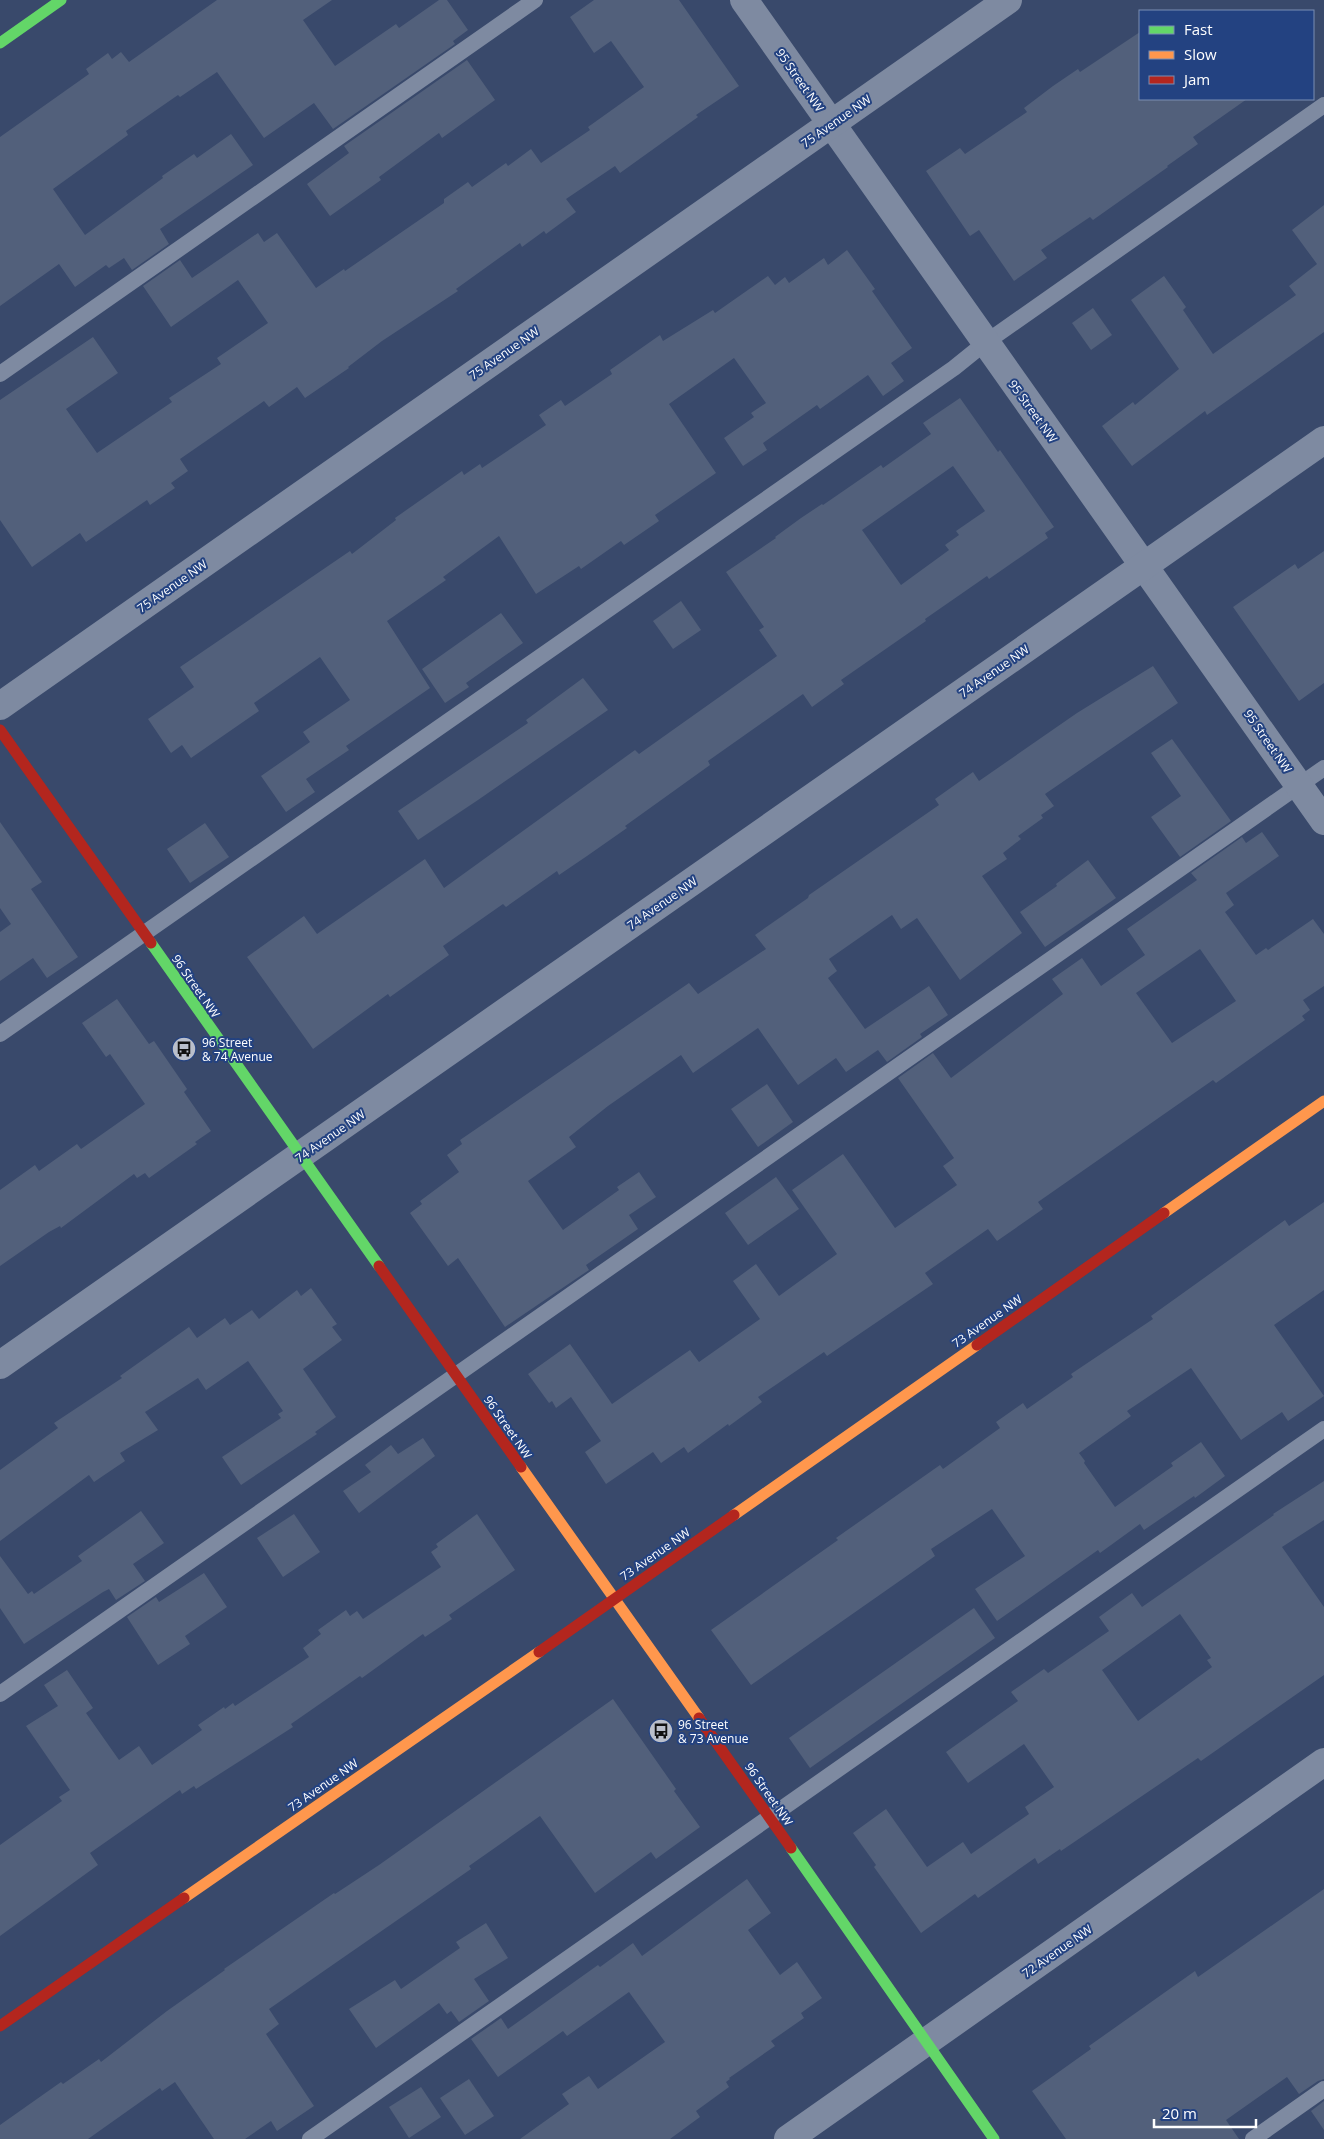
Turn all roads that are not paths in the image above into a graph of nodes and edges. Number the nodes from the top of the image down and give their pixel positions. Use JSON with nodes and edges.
{"nodes":[{"id":1,"x":61,"y":0,"type":"edge"},
{"id":2,"x":534,"y":0,"type":"edge"},
{"id":3,"x":744,"y":0,"type":"edge"},
{"id":4,"x":1008,"y":0,"type":"edge"},
{"id":5,"x":0,"y":43,"type":"edge"},
{"id":6,"x":1324,"y":105,"type":"edge"},
{"id":7,"x":830,"y":124,"type":"junction"},
{"id":8,"x":985,"y":343,"type":"junction"},
{"id":9,"x":0,"y":374,"type":"edge"},
{"id":10,"x":1324,"y":440,"type":"edge"},
{"id":11,"x":1144,"y":566,"type":"junction"},
{"id":12,"x":0,"y":706,"type":"edge"},
{"id":13,"x":0,"y":730,"type":"edge"},
{"id":14,"x":1324,"y":768,"type":"edge"},
{"id":15,"x":1299,"y":786,"type":"junction"},
{"id":16,"x":1324,"y":821,"type":"edge"},
{"id":17,"x":144,"y":934,"type":"junction"},
{"id":18,"x":0,"y":1034,"type":"edge"},
{"id":19,"x":1324,"y":1101,"type":"edge"},
{"id":20,"x":300,"y":1157,"type":"junction"},
{"id":21,"x":0,"y":1366,"type":"edge"},
{"id":22,"x":455,"y":1375,"type":"junction"},
{"id":23,"x":1324,"y":1429,"type":"edge"},
{"id":24,"x":614,"y":1600,"type":"junction"},
{"id":25,"x":0,"y":1694,"type":"edge"},
{"id":26,"x":1324,"y":1762,"type":"edge"},
{"id":27,"x":769,"y":1818,"type":"junction"},
{"id":28,"x":0,"y":2026,"type":"edge"},
{"id":29,"x":928,"y":2042,"type":"junction"},
{"id":30,"x":1324,"y":2089,"type":"edge"},
{"id":31,"x":310,"y":2139,"type":"edge"},
{"id":32,"x":788,"y":2139,"type":"edge"},
{"id":33,"x":994,"y":2139,"type":"edge"},
{"id":34,"x":1253,"y":2139,"type":"edge"}],
"edges":[{"from":1,"to":5,"type":"street"},
{"from":2,"to":9,"type":"lane"},
{"from":3,"to":7,"type":"street","name":"95 Street NW"},
{"from":4,"to":7,"type":"street","name":"75 Avenue NW"},
{"from":6,"to":8,"type":"lane"},
{"from":7,"to":8,"type":"street","name":"95 Street NW"},
{"from":7,"to":12,"type":"street","name":"75 Avenue NW"},
{"from":8,"to":11,"type":"street","name":"95 Street NW"},
{"from":8,"to":17,"type":"lane"},
{"from":10,"to":11,"type":"street","name":"74 Avenue NW"},
{"from":11,"to":15,"type":"street","name":"95 Street NW"},
{"from":11,"to":20,"type":"street","name":"74 Avenue NW"},
{"from":13,"to":17,"type":"street","name":"96 Street NW"},
{"from":14,"to":15,"type":"lane"},
{"from":15,"to":16,"type":"street","name":"95 Street NW"},
{"from":15,"to":22,"type":"lane"},
{"from":17,"to":18,"type":"lane"},
{"from":17,"to":20,"type":"street","name":"96 Street NW"},
{"from":19,"to":24,"type":"street","name":"73 Avenue NW"},
{"from":20,"to":21,"type":"street","name":"74 Avenue NW"},
{"from":20,"to":22,"type":"street","name":"96 Street NW"},
{"from":22,"to":24,"type":"street","name":"96 Street NW"},
{"from":22,"to":25,"type":"lane"},
{"from":23,"to":27,"type":"lane"},
{"from":24,"to":27,"type":"street","name":"96 Street NW"},
{"from":24,"to":28,"type":"street","name":"73 Avenue NW"},
{"from":26,"to":29,"type":"street","name":"72 Avenue NW"},
{"from":27,"to":29,"type":"street","name":"96 Street NW"},
{"from":27,"to":31,"type":"lane"},
{"from":29,"to":32,"type":"street","name":"72 Avenue NW"},
{"from":29,"to":33,"type":"street","name":"96 Street NW"},
{"from":30,"to":34,"type":"lane"}]}
